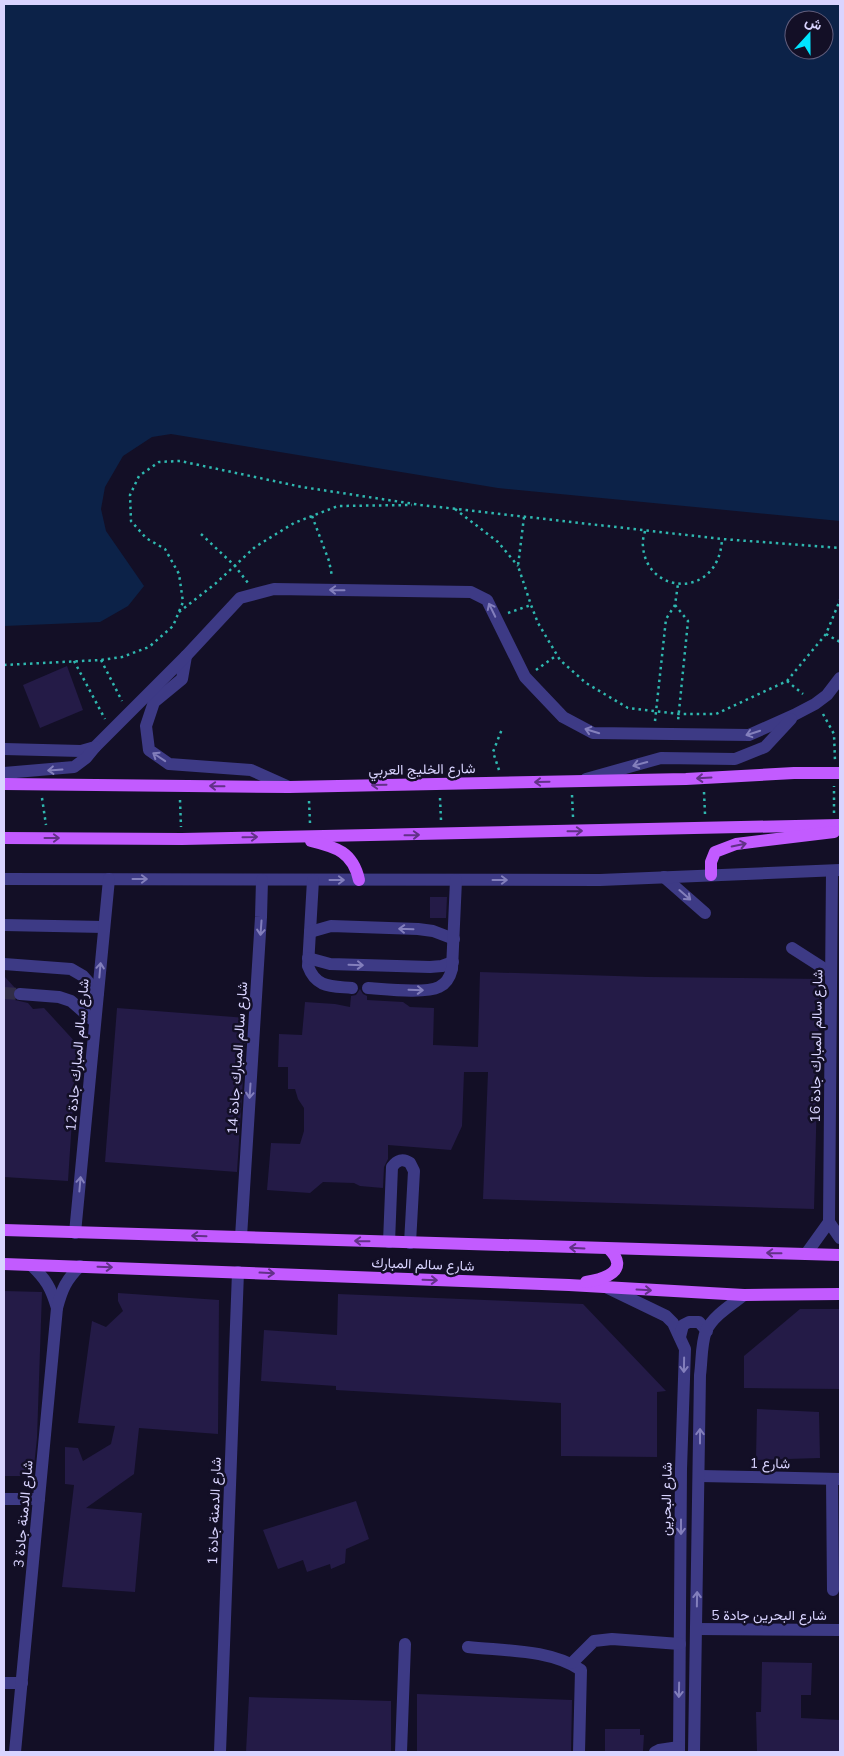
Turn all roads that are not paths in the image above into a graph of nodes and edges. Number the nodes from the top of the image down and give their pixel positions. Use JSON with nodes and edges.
{"nodes":[{"id":1,"x":186,"y":656,"type":"junction"},
{"id":2,"x":840,"y":678,"type":"edge"},
{"id":3,"x":794,"y":715,"type":"junction"},
{"id":4,"x":95,"y":747,"type":"junction"},
{"id":5,"x":4,"y":749,"type":"edge"},
{"id":6,"x":4,"y":773,"type":"edge"},
{"id":7,"x":837,"y":773,"type":"edge"},
{"id":8,"x":574,"y":781,"type":"junction"},
{"id":9,"x":4,"y":784,"type":"edge"},
{"id":10,"x":289,"y":787,"type":"junction"},
{"id":11,"x":838,"y":826,"type":"edge"},
{"id":12,"x":294,"y":836,"type":"junction"},
{"id":13,"x":4,"y":838,"type":"edge"},
{"id":14,"x":836,"y":871,"type":"edge"},
{"id":15,"x":711,"y":875,"type":"junction"},
{"id":16,"x":664,"y":877,"type":"junction"},
{"id":17,"x":4,"y":879,"type":"edge"},
{"id":18,"x":109,"y":879,"type":"junction"},
{"id":19,"x":262,"y":880,"type":"junction"},
{"id":20,"x":313,"y":880,"type":"junction"},
{"id":21,"x":358,"y":880,"type":"junction"},
{"id":22,"x":456,"y":880,"type":"junction"},
{"id":23,"x":705,"y":913,"type":"dead end"},
{"id":24,"x":4,"y":925,"type":"edge"},
{"id":25,"x":104,"y":927,"type":"junction"},
{"id":26,"x":310,"y":932,"type":"junction"},
{"id":27,"x":454,"y":939,"type":"junction"},
{"id":28,"x":792,"y":948,"type":"dead end"},
{"id":29,"x":308,"y":958,"type":"junction"},
{"id":30,"x":453,"y":962,"type":"junction"},
{"id":31,"x":4,"y":964,"type":"edge"},
{"id":32,"x":831,"y":973,"type":"junction"},
{"id":33,"x":352,"y":988,"type":"dead end"},
{"id":34,"x":368,"y":988,"type":"dead end"},
{"id":35,"x":98,"y":993,"type":"junction"},
{"id":36,"x":20,"y":994,"type":"tunnel mouth"},
{"id":37,"x":95,"y":1022,"type":"junction"},
{"id":38,"x":829,"y":1222,"type":"junction"},
{"id":39,"x":4,"y":1230,"type":"edge"},
{"id":40,"x":75,"y":1233,"type":"junction"},
{"id":41,"x":241,"y":1238,"type":"junction"},
{"id":42,"x":840,"y":1238,"type":"edge"},
{"id":43,"x":388,"y":1242,"type":"junction"},
{"id":44,"x":410,"y":1243,"type":"junction"},
{"id":45,"x":609,"y":1249,"type":"junction"},
{"id":46,"x":806,"y":1254,"type":"junction"},
{"id":47,"x":840,"y":1255,"type":"edge"},
{"id":48,"x":4,"y":1264,"type":"edge"},
{"id":49,"x":31,"y":1265,"type":"junction"},
{"id":50,"x":80,"y":1266,"type":"junction"},
{"id":51,"x":238,"y":1272,"type":"junction"},
{"id":52,"x":569,"y":1284,"type":"junction"},
{"id":53,"x":608,"y":1288,"type":"junction"},
{"id":54,"x":840,"y":1294,"type":"edge"},
{"id":55,"x":744,"y":1295,"type":"junction"},
{"id":56,"x":57,"y":1308,"type":"junction"},
{"id":57,"x":706,"y":1330,"type":"junction"},
{"id":58,"x":680,"y":1337,"type":"junction"},
{"id":59,"x":700,"y":1476,"type":"junction"},
{"id":60,"x":836,"y":1479,"type":"edge"},
{"id":61,"x":4,"y":1499,"type":"edge"},
{"id":62,"x":39,"y":1499,"type":"junction"},
{"id":63,"x":833,"y":1590,"type":"dead end"},
{"id":64,"x":697,"y":1630,"type":"junction"},
{"id":65,"x":840,"y":1630,"type":"edge"},
{"id":66,"x":405,"y":1644,"type":"dead end"},
{"id":67,"x":680,"y":1644,"type":"junction"},
{"id":68,"x":468,"y":1647,"type":"dead end"},
{"id":69,"x":572,"y":1663,"type":"junction"},
{"id":70,"x":4,"y":1683,"type":"edge"},
{"id":71,"x":22,"y":1683,"type":"junction"},
{"id":72,"x":679,"y":1750,"type":"edge"},
{"id":73,"x":15,"y":1752,"type":"edge"},
{"id":74,"x":220,"y":1752,"type":"edge"},
{"id":75,"x":401,"y":1752,"type":"edge"},
{"id":76,"x":579,"y":1752,"type":"edge"},
{"id":77,"x":655,"y":1752,"type":"edge"},
{"id":78,"x":694,"y":1752,"type":"edge"}],
"edges":[{"from":3,"to":1,"type":"street","one_way":true},
{"from":1,"to":4,"type":"street"},
{"from":10,"to":1,"type":"street","one_way":true},
{"from":2,"to":3,"type":"street"},
{"from":3,"to":8,"type":"street","one_way":true},
{"from":4,"to":5,"type":"street"},
{"from":4,"to":6,"type":"street","one_way":true},
{"from":7,"to":8,"type":"main road","name":"شارع الخليج العربي","one_way":true},
{"from":8,"to":10,"type":"main road","name":"شارع الخليج العربي","one_way":true},
{"from":10,"to":9,"type":"main road","name":"شارع الخليج العربي","one_way":true},
{"from":12,"to":11,"type":"main road","one_way":true},
{"from":15,"to":11,"type":"main road","one_way":true},
{"from":13,"to":12,"type":"main road","one_way":true},
{"from":12,"to":21,"type":"main road"},
{"from":14,"to":15,"type":"street"},
{"from":14,"to":32,"type":"street","name":"شارع سالم المبارك جادة 16"},
{"from":15,"to":16,"type":"street"},
{"from":22,"to":16,"type":"street","one_way":true},
{"from":16,"to":23,"type":"street","one_way":true},
{"from":17,"to":18,"type":"street"},
{"from":18,"to":19,"type":"street","one_way":true},
{"from":18,"to":25,"type":"street","name":"شارع سالم المبارك جادة 12"},
{"from":19,"to":20,"type":"street"},
{"from":19,"to":41,"type":"street","name":"شارع سالم المبارك جادة 14","one_way":true},
{"from":20,"to":21,"type":"street","one_way":true},
{"from":20,"to":26,"type":"street"},
{"from":21,"to":22,"type":"street"},
{"from":22,"to":27,"type":"street"},
{"from":24,"to":25,"type":"street"},
{"from":35,"to":25,"type":"street","name":"شارع سالم المبارك جادة 12","one_way":true},
{"from":27,"to":26,"type":"street","one_way":true},
{"from":26,"to":29,"type":"street"},
{"from":27,"to":30,"type":"street"},
{"from":28,"to":32,"type":"street"},
{"from":29,"to":30,"type":"street","one_way":true},
{"from":29,"to":33,"type":"street"},
{"from":34,"to":30,"type":"street","one_way":true},
{"from":31,"to":35,"type":"street"},
{"from":32,"to":38,"type":"street","name":"شارع سالم المبارك جادة 16"},
{"from":35,"to":37,"type":"street","name":"شارع سالم المبارك جادة 12"},
{"from":36,"to":37,"type":"street"},
{"from":40,"to":37,"type":"street","name":"شارع سالم المبارك جادة 12","one_way":true},
{"from":38,"to":42,"type":"street"},
{"from":38,"to":46,"type":"street"},
{"from":39,"to":40,"type":"main road","name":"شارع سالم المبارك"},
{"from":41,"to":40,"type":"main road","name":"شارع سالم المبارك","one_way":true},
{"from":43,"to":41,"type":"main road","name":"شارع سالم المبارك","one_way":true},
{"from":43,"to":44,"type":"main road","name":"شارع سالم المبارك"},
{"from":43,"to":44,"type":"street"},
{"from":45,"to":44,"type":"main road","name":"شارع سالم المبارك","one_way":true},
{"from":46,"to":45,"type":"main road","name":"شارع سالم المبارك","one_way":true},
{"from":45,"to":52,"type":"main road"},
{"from":46,"to":47,"type":"main road","name":"شارع سالم المبارك"},
{"from":48,"to":49,"type":"main road","name":"شارع سالم المبارك"},
{"from":49,"to":50,"type":"main road","name":"شارع سالم المبارك"},
{"from":49,"to":56,"type":"street","name":"شارع الدمنة جادة 3"},
{"from":50,"to":51,"type":"main road","name":"شارع سالم المبارك","one_way":true},
{"from":50,"to":56,"type":"street","name":"شارع الدمنة جادة 3"},
{"from":51,"to":52,"type":"main road","name":"شارع سالم المبارك","one_way":true},
{"from":51,"to":74,"type":"street","name":"شارع الدمنة جادة 1"},
{"from":52,"to":53,"type":"main road","name":"شارع سالم المبارك"},
{"from":53,"to":55,"type":"main road","name":"شارع سالم المبارك","one_way":true},
{"from":53,"to":58,"type":"street","name":"شارع البحرين"},
{"from":54,"to":55,"type":"main road","name":"شارع سالم المبارك"},
{"from":55,"to":57,"type":"street"},
{"from":56,"to":62,"type":"street","name":"شارع الدمنة جادة 3"},
{"from":57,"to":58,"type":"street"},
{"from":59,"to":57,"type":"street","one_way":true},
{"from":58,"to":67,"type":"street","name":"شارع البحرين","one_way":true},
{"from":59,"to":60,"type":"street","name":"شارع 1"},
{"from":64,"to":59,"type":"street","one_way":true},
{"from":60,"to":63,"type":"street"},
{"from":61,"to":62,"type":"street"},
{"from":62,"to":71,"type":"street","name":"شارع الدمنة جادة 3"},
{"from":64,"to":65,"type":"street","name":"شارع البحرين جادة 5"},
{"from":64,"to":78,"type":"street"},
{"from":66,"to":75,"type":"street"},
{"from":67,"to":69,"type":"street"},
{"from":67,"to":72,"type":"street","name":"شارع البحرين","one_way":true},
{"from":68,"to":69,"type":"street"},
{"from":69,"to":76,"type":"street"},
{"from":70,"to":71,"type":"street"},
{"from":71,"to":73,"type":"street","name":"شارع الدمنة جادة 3"},
{"from":72,"to":77,"type":"street"}]}
